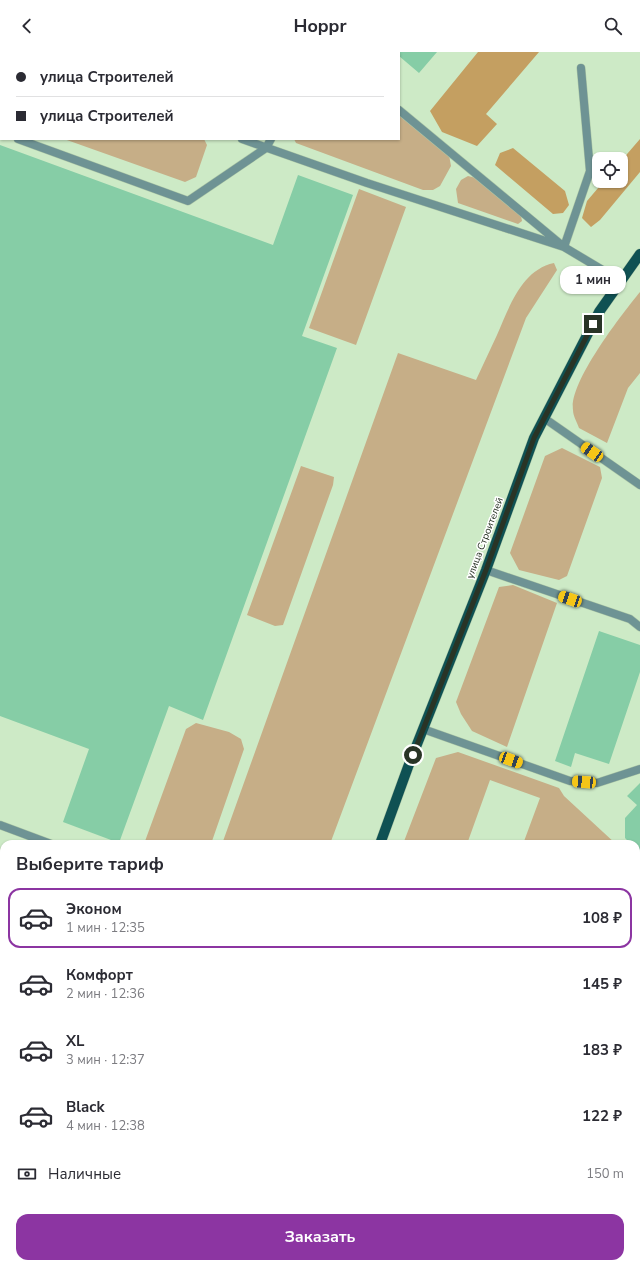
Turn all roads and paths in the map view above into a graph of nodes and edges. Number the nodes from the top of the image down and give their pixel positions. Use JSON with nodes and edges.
{"nodes":[{"id":1,"x":580,"y":68,"type":"dead end"},
{"id":2,"x":400,"y":111,"type":"edge"},
{"id":3,"x":21,"y":140,"type":"edge"},
{"id":4,"x":245,"y":140,"type":"edge"},
{"id":5,"x":270,"y":140,"type":"edge"},
{"id":6,"x":266,"y":148,"type":"junction"},
{"id":7,"x":564,"y":247,"type":"junction"},
{"id":8,"x":640,"y":254,"type":"edge"},
{"id":9,"x":621,"y":281,"type":"junction"},
{"id":10,"x":544,"y":418,"type":"junction"},
{"id":11,"x":640,"y":485,"type":"edge"},
{"id":12,"x":486,"y":570,"type":"junction"},
{"id":13,"x":640,"y":627,"type":"edge"},
{"id":14,"x":423,"y":729,"type":"junction"},
{"id":15,"x":640,"y":768,"type":"edge"},
{"id":16,"x":0,"y":825,"type":"edge"},
{"id":17,"x":40,"y":840,"type":"edge"},
{"id":18,"x":381,"y":840,"type":"edge"}],
"edges":[{"from":1,"to":7,"type":"lane"},
{"from":2,"to":7,"type":"lane"},
{"from":3,"to":6,"type":"lane"},
{"from":4,"to":6,"type":"lane"},
{"from":5,"to":6,"type":"lane"},
{"from":6,"to":7,"type":"lane"},
{"from":7,"to":9,"type":"lane"},
{"from":8,"to":9,"type":"main road","name":"улица Строителей"},
{"from":9,"to":10,"type":"main road","name":"улица Строителей"},
{"from":10,"to":11,"type":"lane"},
{"from":10,"to":12,"type":"main road","name":"улица Строителей"},
{"from":12,"to":13,"type":"lane"},
{"from":12,"to":14,"type":"main road","name":"улица Строителей"},
{"from":14,"to":15,"type":"lane"},
{"from":14,"to":18,"type":"main road","name":"улица Строителей"},
{"from":16,"to":17,"type":"lane"}]}
